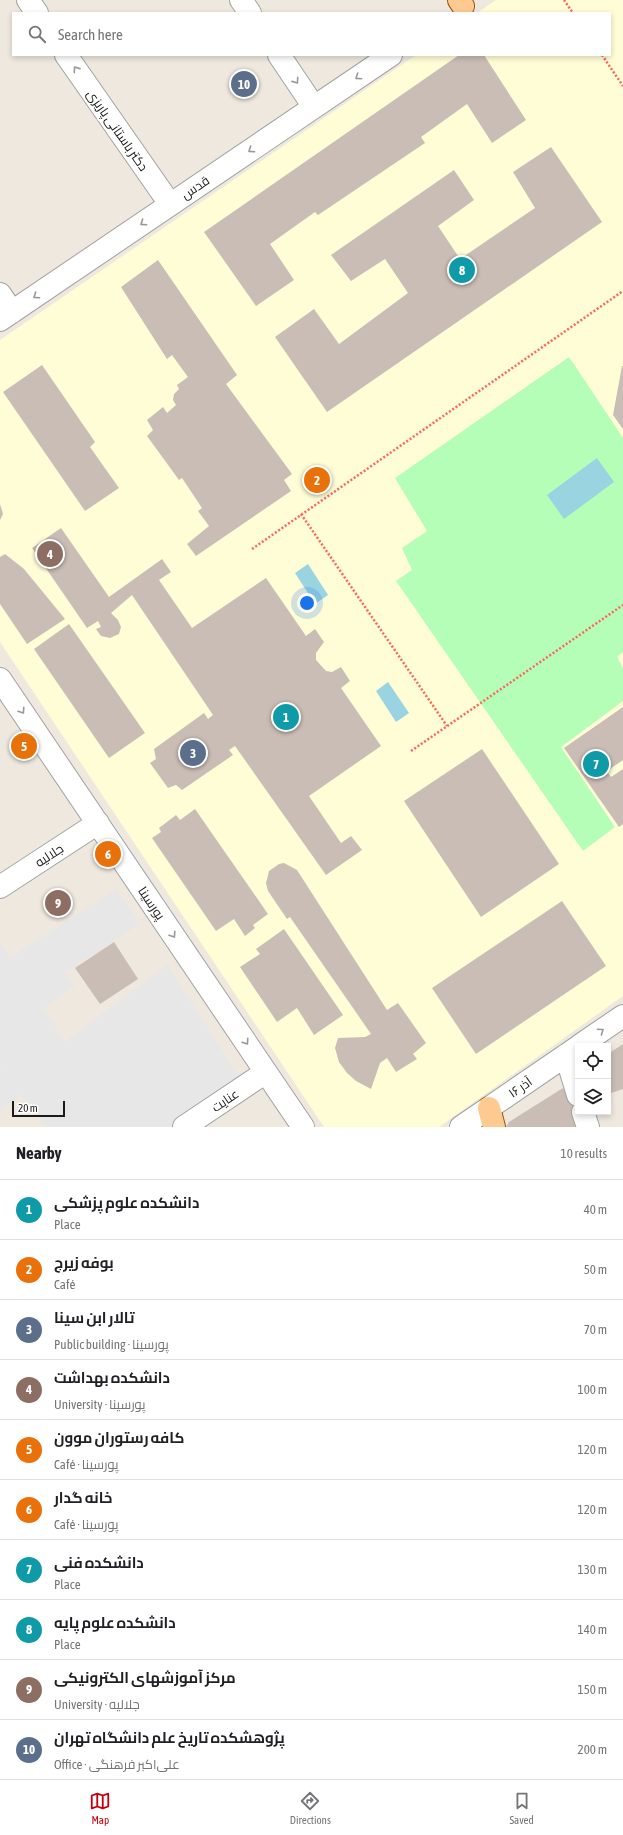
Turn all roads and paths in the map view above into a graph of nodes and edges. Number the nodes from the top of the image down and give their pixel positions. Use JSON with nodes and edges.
{"nodes":[{"id":1,"x":28,"y":0,"type":"edge"},
{"id":2,"x":241,"y":0,"type":"edge"},
{"id":3,"x":564,"y":0,"type":"edge"},
{"id":4,"x":36,"y":12,"type":"edge"},
{"id":5,"x":249,"y":12,"type":"edge"},
{"id":6,"x":572,"y":12,"type":"edge"},
{"id":7,"x":67,"y":56,"type":"edge"},
{"id":8,"x":280,"y":56,"type":"edge"},
{"id":9,"x":390,"y":56,"type":"edge"},
{"id":10,"x":603,"y":56,"type":"edge"},
{"id":11,"x":623,"y":86,"type":"edge"},
{"id":12,"x":314,"y":107,"type":"junction"},
{"id":13,"x":170,"y":204,"type":"junction"},
{"id":14,"x":623,"y":291,"type":"edge"},
{"id":15,"x":0,"y":294,"type":"edge"},
{"id":16,"x":6,"y":316,"type":"edge"},
{"id":17,"x":301,"y":514,"type":"junction"},
{"id":18,"x":252,"y":549,"type":"dead end"},
{"id":19,"x":623,"y":605,"type":"edge"},
{"id":20,"x":0,"y":679,"type":"edge"},
{"id":21,"x":447,"y":726,"type":"junction"},
{"id":22,"x":411,"y":751,"type":"dead end"},
{"id":23,"x":98,"y":824,"type":"junction"},
{"id":24,"x":0,"y":887,"type":"edge"},
{"id":25,"x":623,"y":1016,"type":"edge"},
{"id":26,"x":574,"y":1049,"type":"edge"},
{"id":27,"x":266,"y":1072,"type":"junction"},
{"id":28,"x":577,"y":1079,"type":"edge"},
{"id":29,"x":584,"y":1115,"type":"edge"},
{"id":30,"x":492,"y":1118,"type":"edge"},
{"id":31,"x":184,"y":1127,"type":"edge"},
{"id":32,"x":303,"y":1127,"type":"edge"},
{"id":33,"x":462,"y":1127,"type":"edge"},
{"id":34,"x":588,"y":1127,"type":"edge"}],
"edges":[{"from":1,"to":4,"type":"street"},
{"from":2,"to":5,"type":"street"},
{"from":3,"to":6,"type":"path"},
{"from":13,"to":7,"type":"street","name":"دکتر باستانی پاریزی","one_way":true},
{"from":8,"to":12,"type":"street","one_way":true},
{"from":9,"to":12,"type":"street","name":"قدس","one_way":true},
{"from":10,"to":11,"type":"path"},
{"from":12,"to":13,"type":"street","name":"قدس","one_way":true},
{"from":13,"to":16,"type":"street","name":"قدس","one_way":true},
{"from":14,"to":17,"type":"path"},
{"from":15,"to":16,"type":"street"},
{"from":17,"to":18,"type":"path"},
{"from":17,"to":21,"type":"path"},
{"from":19,"to":21,"type":"path"},
{"from":20,"to":23,"type":"street","name":"پورسینا","one_way":true},
{"from":21,"to":22,"type":"path"},
{"from":23,"to":24,"type":"street","name":"جلالیه"},
{"from":23,"to":27,"type":"street","name":"پورسینا","one_way":true},
{"from":26,"to":25,"type":"street","name":"۱۶ آذر","one_way":true},
{"from":26,"to":28,"type":"street"},
{"from":26,"to":30,"type":"street","name":"۱۶ آذر"},
{"from":27,"to":31,"type":"street","name":"عنایت"},
{"from":27,"to":32,"type":"street","name":"پورسینا"},
{"from":29,"to":34,"type":"street"},
{"from":30,"to":33,"type":"street","name":"۱۶ آذر"}]}
